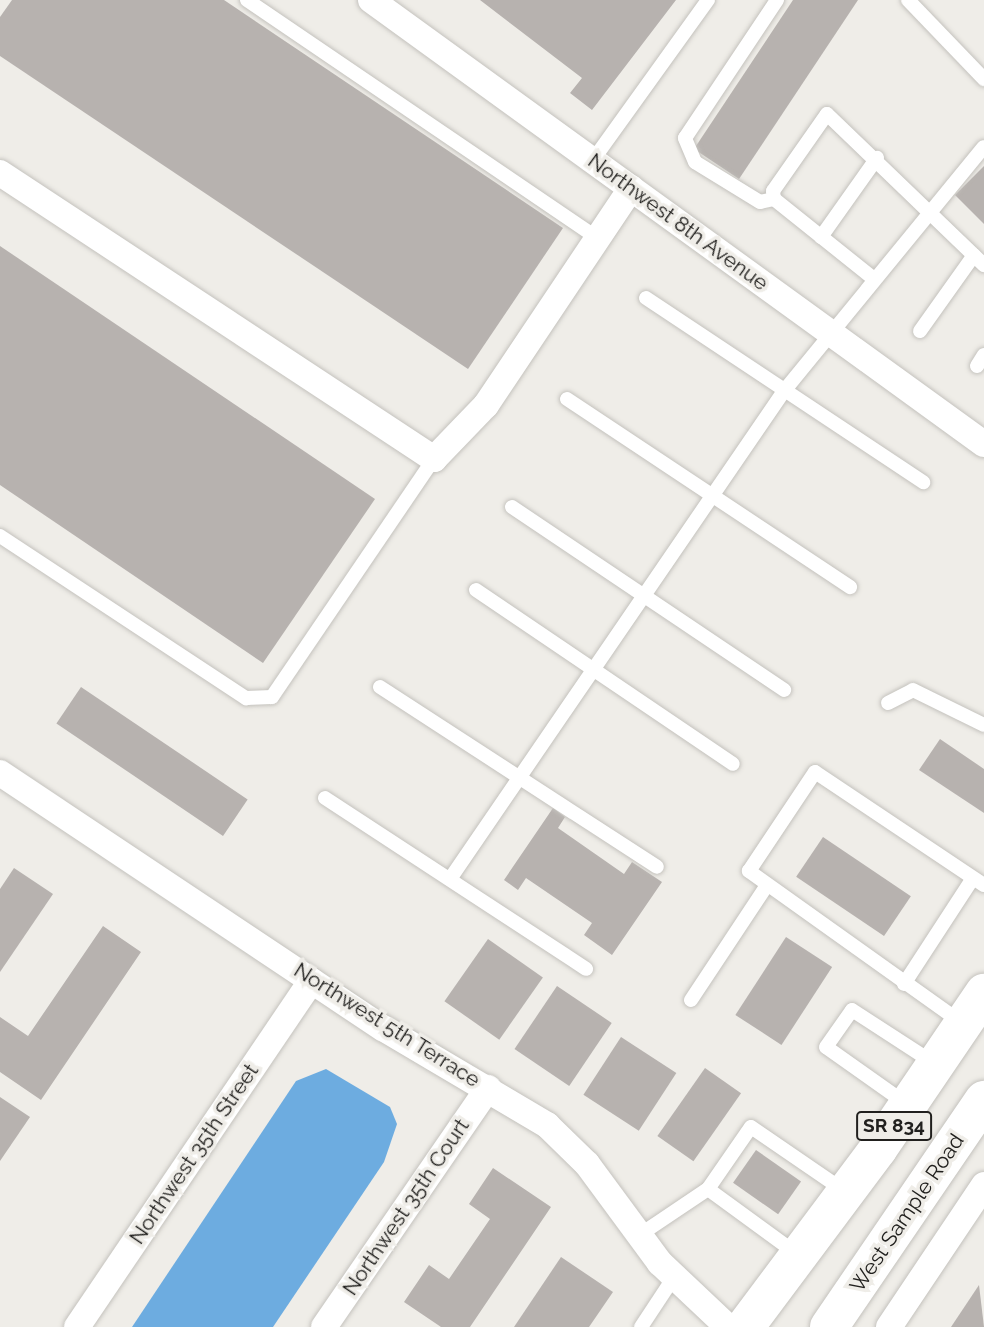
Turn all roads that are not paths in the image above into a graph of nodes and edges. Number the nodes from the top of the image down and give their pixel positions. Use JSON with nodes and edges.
{"nodes":[{"id":1,"x":247,"y":0,"type":"edge"},
{"id":2,"x":371,"y":0,"type":"edge"},
{"id":3,"x":708,"y":0,"type":"edge"},
{"id":4,"x":777,"y":0,"type":"edge"},
{"id":5,"x":908,"y":0,"type":"edge"},
{"id":6,"x":984,"y":79,"type":"edge"},
{"id":7,"x":984,"y":147,"type":"edge"},
{"id":8,"x":877,"y":158,"type":"junction"},
{"id":9,"x":593,"y":160,"type":"junction"},
{"id":10,"x":0,"y":173,"type":"edge"},
{"id":11,"x":631,"y":188,"type":"junction"},
{"id":12,"x":774,"y":199,"type":"junction"},
{"id":13,"x":929,"y":209,"type":"junction"},
{"id":14,"x":821,"y":237,"type":"junction"},
{"id":15,"x":597,"y":238,"type":"junction"},
{"id":16,"x":979,"y":260,"type":"edge"},
{"id":17,"x":874,"y":279,"type":"junction"},
{"id":18,"x":646,"y":298,"type":"dead end"},
{"id":19,"x":920,"y":331,"type":"dead end"},
{"id":20,"x":831,"y":333,"type":"junction"},
{"id":21,"x":784,"y":391,"type":"junction"},
{"id":22,"x":567,"y":399,"type":"dead end"},
{"id":23,"x":984,"y":444,"type":"edge"},
{"id":24,"x":434,"y":459,"type":"junction"},
{"id":25,"x":923,"y":482,"type":"dead end"},
{"id":26,"x":713,"y":493,"type":"junction"},
{"id":27,"x":513,"y":507,"type":"dead end"},
{"id":28,"x":0,"y":536,"type":"edge"},
{"id":29,"x":850,"y":587,"type":"dead end"},
{"id":30,"x":476,"y":590,"type":"dead end"},
{"id":31,"x":644,"y":594,"type":"junction"},
{"id":32,"x":593,"y":668,"type":"junction"},
{"id":33,"x":380,"y":687,"type":"dead end"},
{"id":34,"x":784,"y":690,"type":"dead end"},
{"id":35,"x":888,"y":703,"type":"dead end"},
{"id":36,"x":984,"y":725,"type":"edge"},
{"id":37,"x":733,"y":764,"type":"dead end"},
{"id":38,"x":0,"y":774,"type":"edge"},
{"id":39,"x":519,"y":777,"type":"junction"},
{"id":40,"x":325,"y":798,"type":"dead end"},
{"id":41,"x":657,"y":867,"type":"dead end"},
{"id":42,"x":450,"y":879,"type":"junction"},
{"id":43,"x":979,"y":882,"type":"edge"},
{"id":44,"x":767,"y":885,"type":"junction"},
{"id":45,"x":586,"y":969,"type":"dead end"},
{"id":46,"x":311,"y":981,"type":"junction"},
{"id":47,"x":904,"y":984,"type":"junction"},
{"id":48,"x":691,"y":1000,"type":"dead end"},
{"id":49,"x":974,"y":1009,"type":"edge"},
{"id":50,"x":936,"y":1065,"type":"junction"},
{"id":51,"x":488,"y":1088,"type":"junction"},
{"id":52,"x":984,"y":1100,"type":"edge"},
{"id":53,"x":908,"y":1105,"type":"junction"},
{"id":54,"x":984,"y":1185,"type":"edge"},
{"id":55,"x":708,"y":1189,"type":"junction"},
{"id":56,"x":847,"y":1192,"type":"junction"},
{"id":57,"x":638,"y":1236,"type":"junction"},
{"id":58,"x":800,"y":1256,"type":"junction"},
{"id":59,"x":674,"y":1277,"type":"junction"},
{"id":60,"x":77,"y":1327,"type":"edge"},
{"id":61,"x":324,"y":1327,"type":"edge"},
{"id":62,"x":641,"y":1327,"type":"edge"},
{"id":63,"x":728,"y":1327,"type":"edge"},
{"id":64,"x":745,"y":1327,"type":"edge"},
{"id":65,"x":829,"y":1327,"type":"edge"},
{"id":66,"x":889,"y":1327,"type":"edge"}],
"edges":[{"from":1,"to":15,"type":"lane"},
{"from":2,"to":9,"type":"street","name":"Northwest 8th Avenue"},
{"from":3,"to":9,"type":"lane"},
{"from":4,"to":12,"type":"lane"},
{"from":5,"to":6,"type":"lane"},
{"from":7,"to":13,"type":"lane"},
{"from":8,"to":12,"type":"lane"},
{"from":8,"to":13,"type":"lane"},
{"from":8,"to":14,"type":"lane"},
{"from":9,"to":11,"type":"street","name":"Northwest 8th Avenue"},
{"from":10,"to":24,"type":"street"},
{"from":11,"to":15,"type":"street"},
{"from":11,"to":20,"type":"street","name":"Northwest 8th Avenue"},
{"from":12,"to":14,"type":"lane"},
{"from":13,"to":16,"type":"lane"},
{"from":13,"to":17,"type":"lane"},
{"from":14,"to":17,"type":"lane"},
{"from":15,"to":24,"type":"street"},
{"from":16,"to":19,"type":"lane"},
{"from":17,"to":20,"type":"lane"},
{"from":18,"to":21,"type":"lane"},
{"from":20,"to":21,"type":"lane"},
{"from":20,"to":23,"type":"street","name":"Northwest 8th Avenue"},
{"from":21,"to":25,"type":"lane"},
{"from":21,"to":26,"type":"lane"},
{"from":22,"to":26,"type":"lane"},
{"from":24,"to":28,"type":"lane"},
{"from":26,"to":29,"type":"lane"},
{"from":26,"to":31,"type":"lane"},
{"from":27,"to":31,"type":"lane"},
{"from":30,"to":32,"type":"lane"},
{"from":31,"to":32,"type":"lane"},
{"from":31,"to":34,"type":"lane"},
{"from":32,"to":37,"type":"lane"},
{"from":32,"to":39,"type":"lane"},
{"from":33,"to":39,"type":"lane"},
{"from":35,"to":36,"type":"lane"},
{"from":38,"to":46,"type":"street","name":"Northwest 5th Terrace"},
{"from":39,"to":41,"type":"lane"},
{"from":39,"to":42,"type":"lane"},
{"from":40,"to":42,"type":"lane"},
{"from":42,"to":45,"type":"lane"},
{"from":43,"to":44,"type":"lane"},
{"from":43,"to":47,"type":"lane"},
{"from":44,"to":47,"type":"lane"},
{"from":44,"to":48,"type":"lane"},
{"from":46,"to":51,"type":"street","name":"Northwest 5th Terrace"},
{"from":46,"to":60,"type":"street","name":"Northwest 35th Street"},
{"from":47,"to":49,"type":"lane"},
{"from":49,"to":50,"type":"main road","number":"SR 834"},
{"from":50,"to":53,"type":"main road","number":"SR 834"},
{"from":50,"to":53,"type":"lane"},
{"from":51,"to":57,"type":"street","name":"Northwest 5th Terrace"},
{"from":51,"to":61,"type":"street","name":"Northwest 35th Court"},
{"from":52,"to":65,"type":"main road","name":"West Sample Road","number":"SR 834"},
{"from":53,"to":56,"type":"main road","number":"SR 834"},
{"from":54,"to":66,"type":"street"},
{"from":55,"to":56,"type":"lane"},
{"from":55,"to":57,"type":"lane"},
{"from":55,"to":58,"type":"lane"},
{"from":56,"to":58,"type":"main road","number":"SR 834"},
{"from":57,"to":59,"type":"street","name":"Northwest 5th Terrace"},
{"from":58,"to":64,"type":"main road","number":"SR 834"},
{"from":59,"to":62,"type":"lane"},
{"from":59,"to":63,"type":"street","name":"Northwest 5th Terrace"}]}
